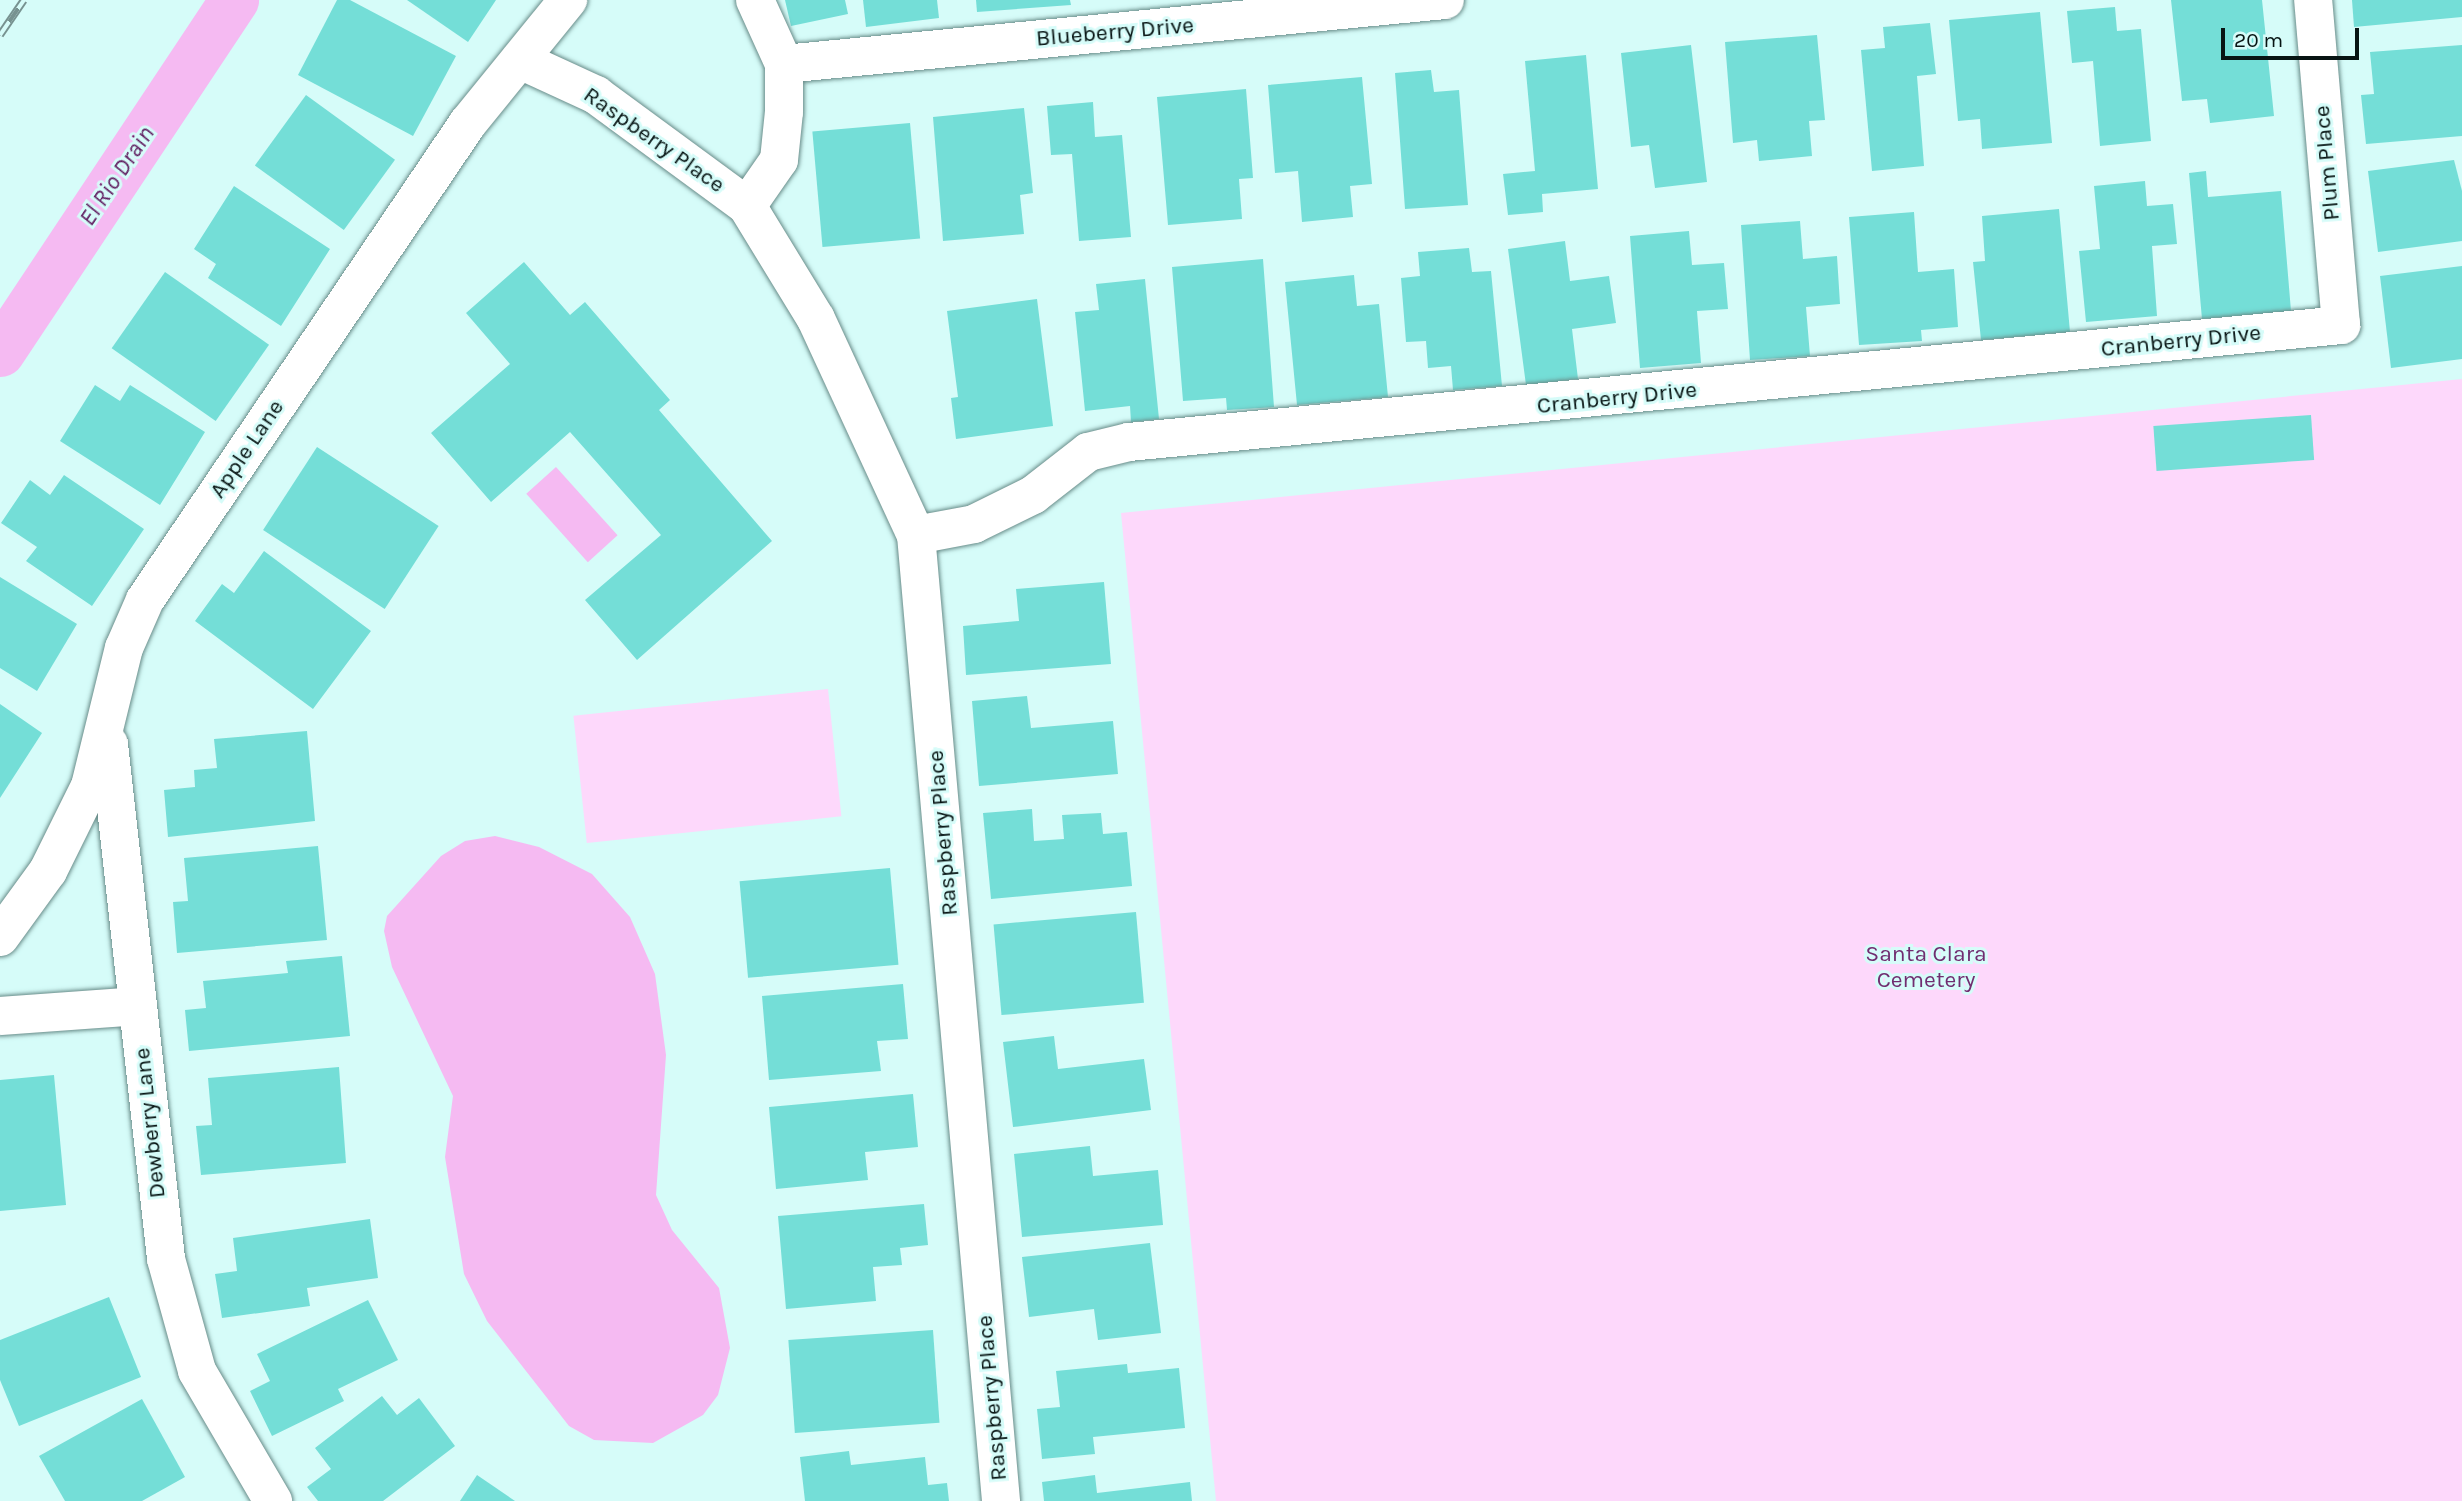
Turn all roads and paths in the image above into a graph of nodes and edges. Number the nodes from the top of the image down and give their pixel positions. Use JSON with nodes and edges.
{"nodes":[{"id":1,"x":568,"y":0,"type":"edge"},
{"id":2,"x":755,"y":0,"type":"edge"},
{"id":3,"x":1445,"y":0,"type":"edge"},
{"id":4,"x":2313,"y":0,"type":"edge"},
{"id":5,"x":520,"y":61,"type":"junction"},
{"id":6,"x":784,"y":64,"type":"junction"},
{"id":7,"x":747,"y":206,"type":"junction"},
{"id":8,"x":2341,"y":326,"type":"joint"},
{"id":9,"x":916,"y":535,"type":"junction"},
{"id":10,"x":106,"y":721,"type":"junction"},
{"id":11,"x":0,"y":937,"type":"edge"},
{"id":12,"x":138,"y":1006,"type":"junction"},
{"id":13,"x":0,"y":1016,"type":"edge"},
{"id":14,"x":274,"y":1501,"type":"edge"},
{"id":15,"x":1001,"y":1501,"type":"edge"}],
"edges":[{"from":1,"to":5,"type":"street","name":"Apple Lane"},
{"from":2,"to":6,"type":"street","name":"Raspberry Place"},
{"from":3,"to":6,"type":"street","name":"Blueberry Drive"},
{"from":4,"to":8,"type":"street","name":"Plum Place"},
{"from":5,"to":7,"type":"street","name":"Raspberry Place"},
{"from":5,"to":10,"type":"street","name":"Apple Lane"},
{"from":6,"to":7,"type":"street","name":"Raspberry Place"},
{"from":7,"to":9,"type":"street","name":"Raspberry Place"},
{"from":8,"to":9,"type":"street","name":"Cranberry Drive"},
{"from":9,"to":15,"type":"street","name":"Raspberry Place"},
{"from":10,"to":11,"type":"street","name":"Apple Lane"},
{"from":10,"to":12,"type":"street","name":"Dewberry Lane"},
{"from":12,"to":13,"type":"street"},
{"from":12,"to":14,"type":"street","name":"Dewberry Lane"}]}
